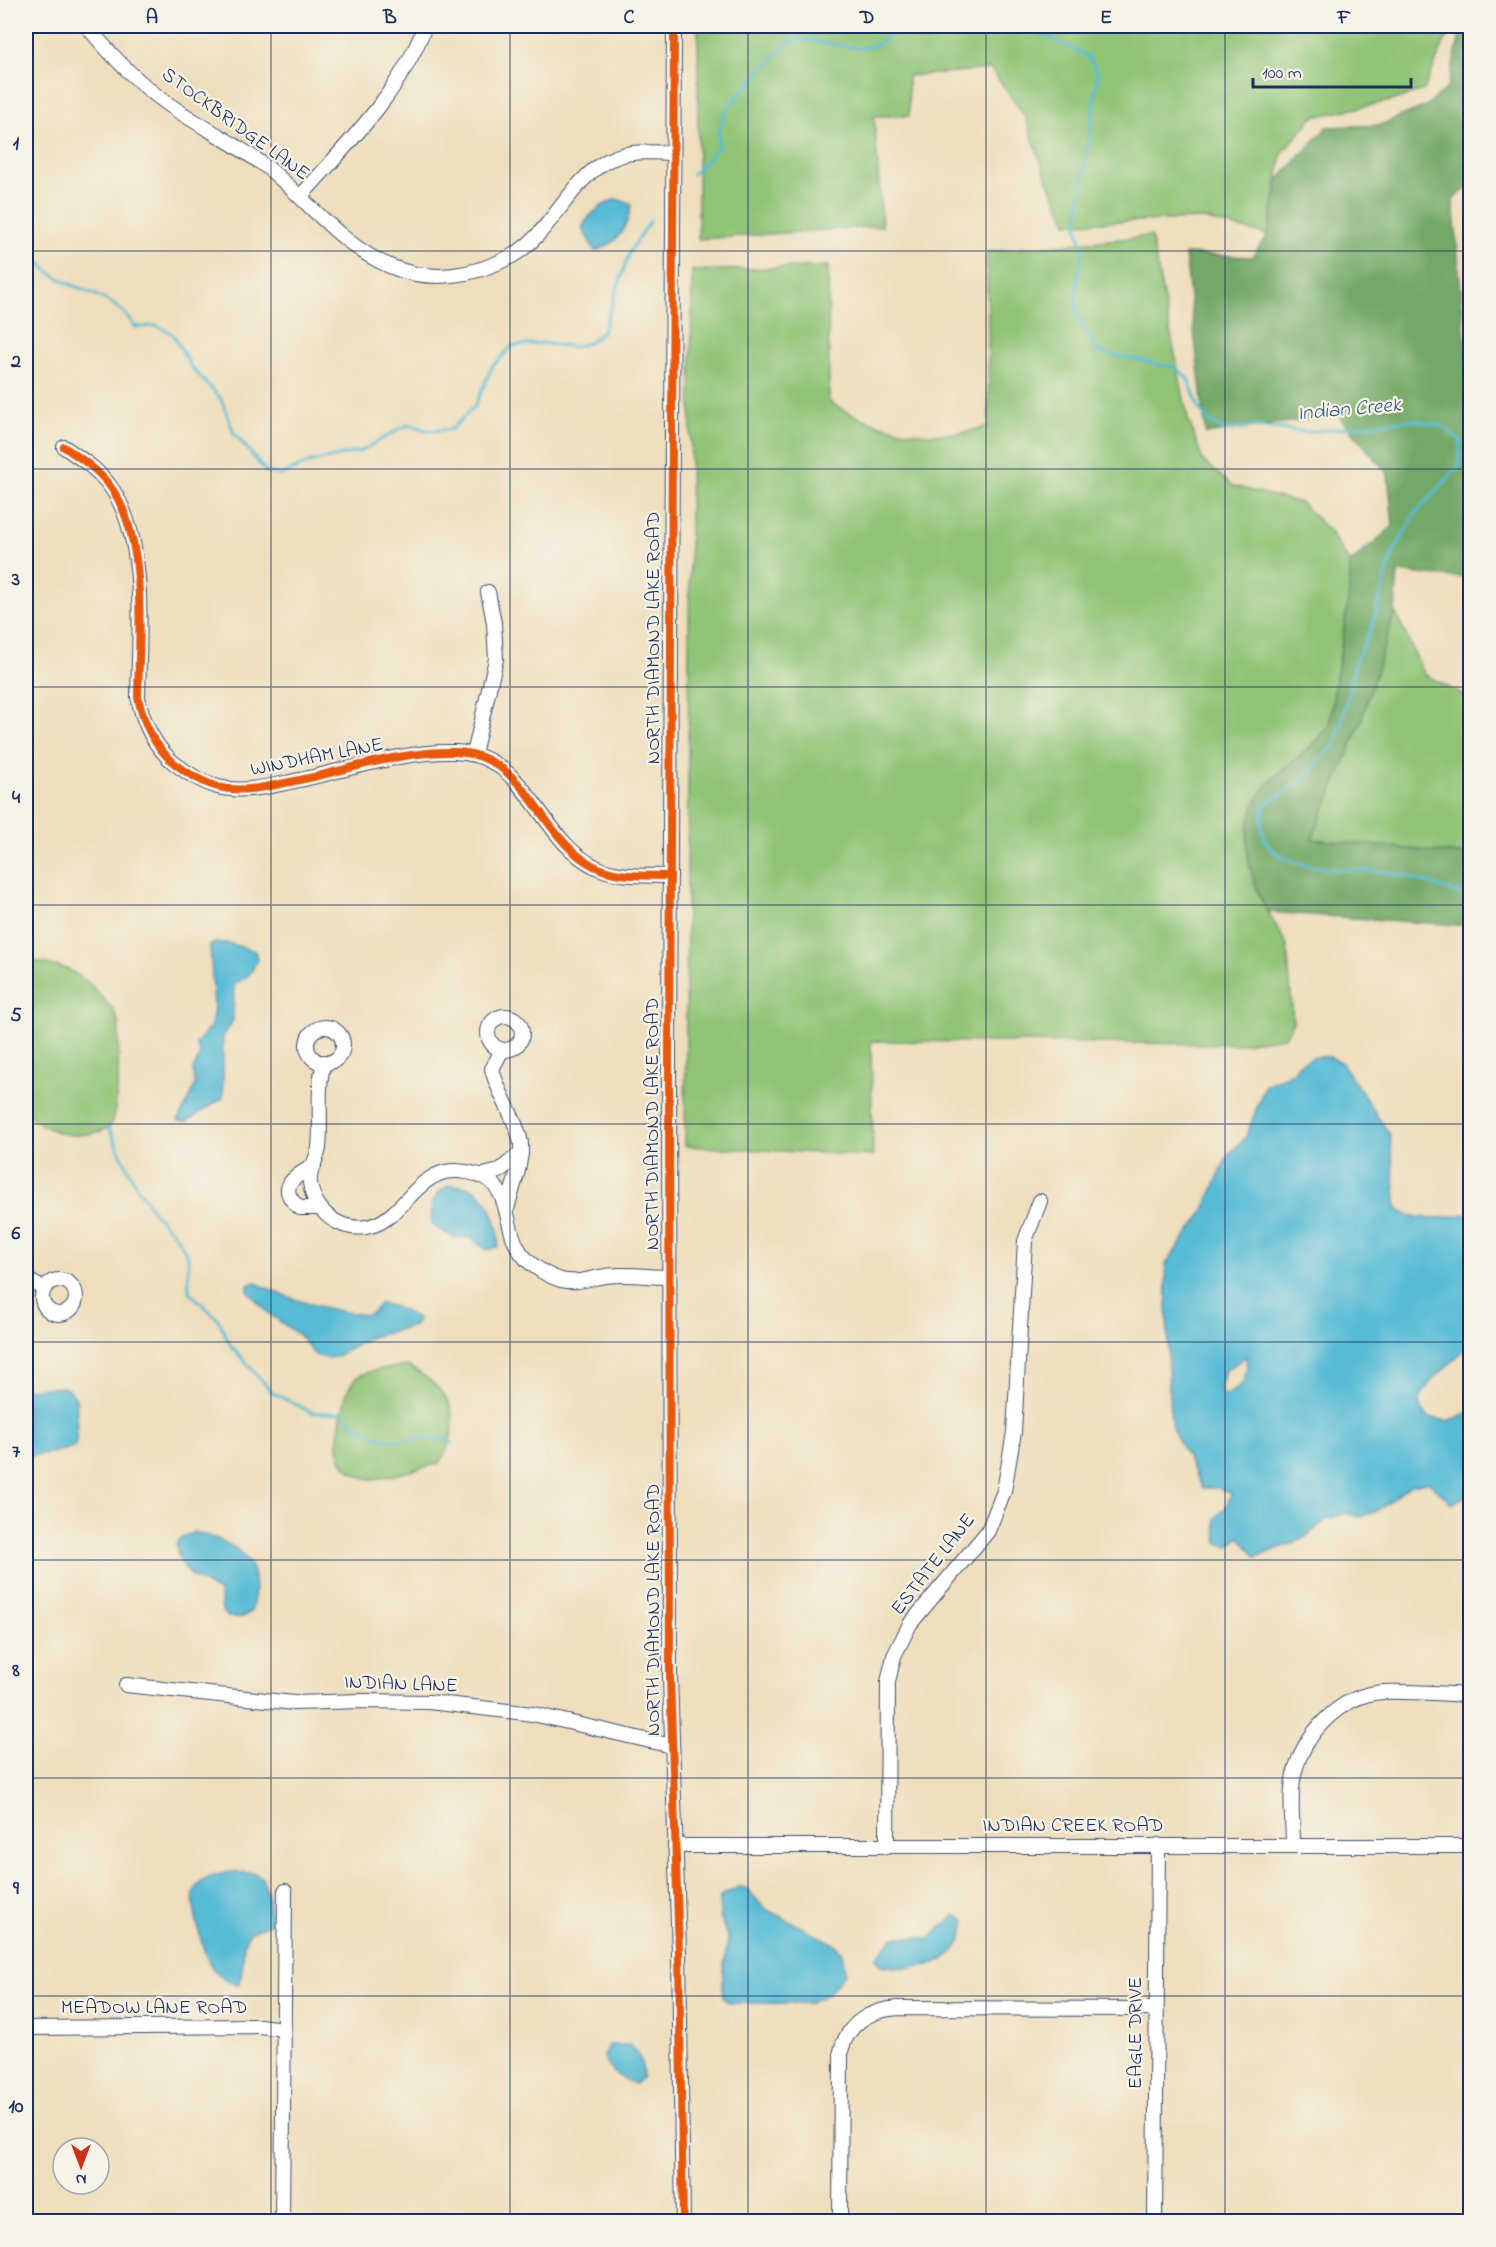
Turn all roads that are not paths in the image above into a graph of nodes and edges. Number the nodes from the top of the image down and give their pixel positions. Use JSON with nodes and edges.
{"nodes":[{"id":1,"x":87,"y":26,"type":"edge"},
{"id":2,"x":425,"y":26,"type":"edge"},
{"id":3,"x":674,"y":26,"type":"edge"},
{"id":4,"x":673,"y":153,"type":"junction"},
{"id":5,"x":301,"y":196,"type":"junction"},
{"id":6,"x":64,"y":447,"type":"dead end"},
{"id":7,"x":488,"y":592,"type":"dead end"},
{"id":8,"x":474,"y":754,"type":"junction"},
{"id":9,"x":670,"y":876,"type":"junction"},
{"id":10,"x":502,"y":1050,"type":"dead end"},
{"id":11,"x":324,"y":1062,"type":"dead end"},
{"id":12,"x":520,"y":1153,"type":"junction"},
{"id":13,"x":314,"y":1166,"type":"junction"},
{"id":14,"x":480,"y":1176,"type":"junction"},
{"id":15,"x":1040,"y":1201,"type":"dead end"},
{"id":16,"x":317,"y":1208,"type":"junction"},
{"id":17,"x":507,"y":1209,"type":"junction"},
{"id":18,"x":669,"y":1277,"type":"junction"},
{"id":19,"x":26,"y":1279,"type":"edge"},
{"id":20,"x":44,"y":1289,"type":"dead end"},
{"id":21,"x":126,"y":1685,"type":"dead end"},
{"id":22,"x":1470,"y":1695,"type":"edge"},
{"id":23,"x":672,"y":1746,"type":"junction"},
{"id":24,"x":1293,"y":1844,"type":"junction"},
{"id":25,"x":1158,"y":1845,"type":"junction"},
{"id":26,"x":675,"y":1846,"type":"junction"},
{"id":27,"x":1470,"y":1846,"type":"edge"},
{"id":28,"x":887,"y":1847,"type":"junction"},
{"id":29,"x":285,"y":1891,"type":"dead end"},
{"id":30,"x":1156,"y":2009,"type":"junction"},
{"id":31,"x":26,"y":2028,"type":"edge"},
{"id":32,"x":283,"y":2029,"type":"junction"},
{"id":33,"x":282,"y":2222,"type":"edge"},
{"id":34,"x":683,"y":2222,"type":"edge"},
{"id":35,"x":840,"y":2222,"type":"edge"},
{"id":36,"x":1155,"y":2222,"type":"edge"}],
"edges":[{"from":1,"to":5,"type":"street","name":"STOCKBRIDGE LANE"},
{"from":2,"to":5,"type":"street"},
{"from":3,"to":4,"type":"street","name":"NORTH DIAMOND LAKE ROAD"},
{"from":4,"to":5,"type":"street","name":"STOCKBRIDGE LANE"},
{"from":4,"to":9,"type":"street","name":"NORTH DIAMOND LAKE ROAD"},
{"from":6,"to":8,"type":"street","name":"WINDHAM LANE"},
{"from":7,"to":8,"type":"street"},
{"from":8,"to":9,"type":"street","name":"WINDHAM LANE"},
{"from":9,"to":18,"type":"street","name":"NORTH DIAMOND LAKE ROAD"},
{"from":10,"to":12,"type":"street"},
{"from":11,"to":13,"type":"street"},
{"from":12,"to":14,"type":"street"},
{"from":12,"to":17,"type":"street"},
{"from":13,"to":16,"type":"street"},
{"from":13,"to":16,"type":"street"},
{"from":14,"to":16,"type":"street"},
{"from":14,"to":17,"type":"street"},
{"from":15,"to":28,"type":"street","name":"ESTATE LANE"},
{"from":17,"to":18,"type":"street"},
{"from":18,"to":23,"type":"street","name":"NORTH DIAMOND LAKE ROAD"},
{"from":19,"to":20,"type":"street"},
{"from":21,"to":23,"type":"street","name":"INDIAN LANE"},
{"from":22,"to":24,"type":"street"},
{"from":23,"to":26,"type":"street","name":"NORTH DIAMOND LAKE ROAD"},
{"from":24,"to":25,"type":"street","name":"INDIAN CREEK ROAD"},
{"from":24,"to":27,"type":"street","name":"INDIAN CREEK ROAD"},
{"from":25,"to":28,"type":"street","name":"INDIAN CREEK ROAD"},
{"from":25,"to":30,"type":"street","name":"EAGLE DRIVE"},
{"from":26,"to":28,"type":"street","name":"INDIAN CREEK ROAD"},
{"from":26,"to":34,"type":"street","name":"NORTH DIAMOND LAKE ROAD"},
{"from":29,"to":32,"type":"street"},
{"from":30,"to":35,"type":"street"},
{"from":30,"to":36,"type":"street","name":"EAGLE DRIVE"},
{"from":31,"to":32,"type":"street","name":"MEADOW LANE ROAD"},
{"from":32,"to":33,"type":"street"}]}
